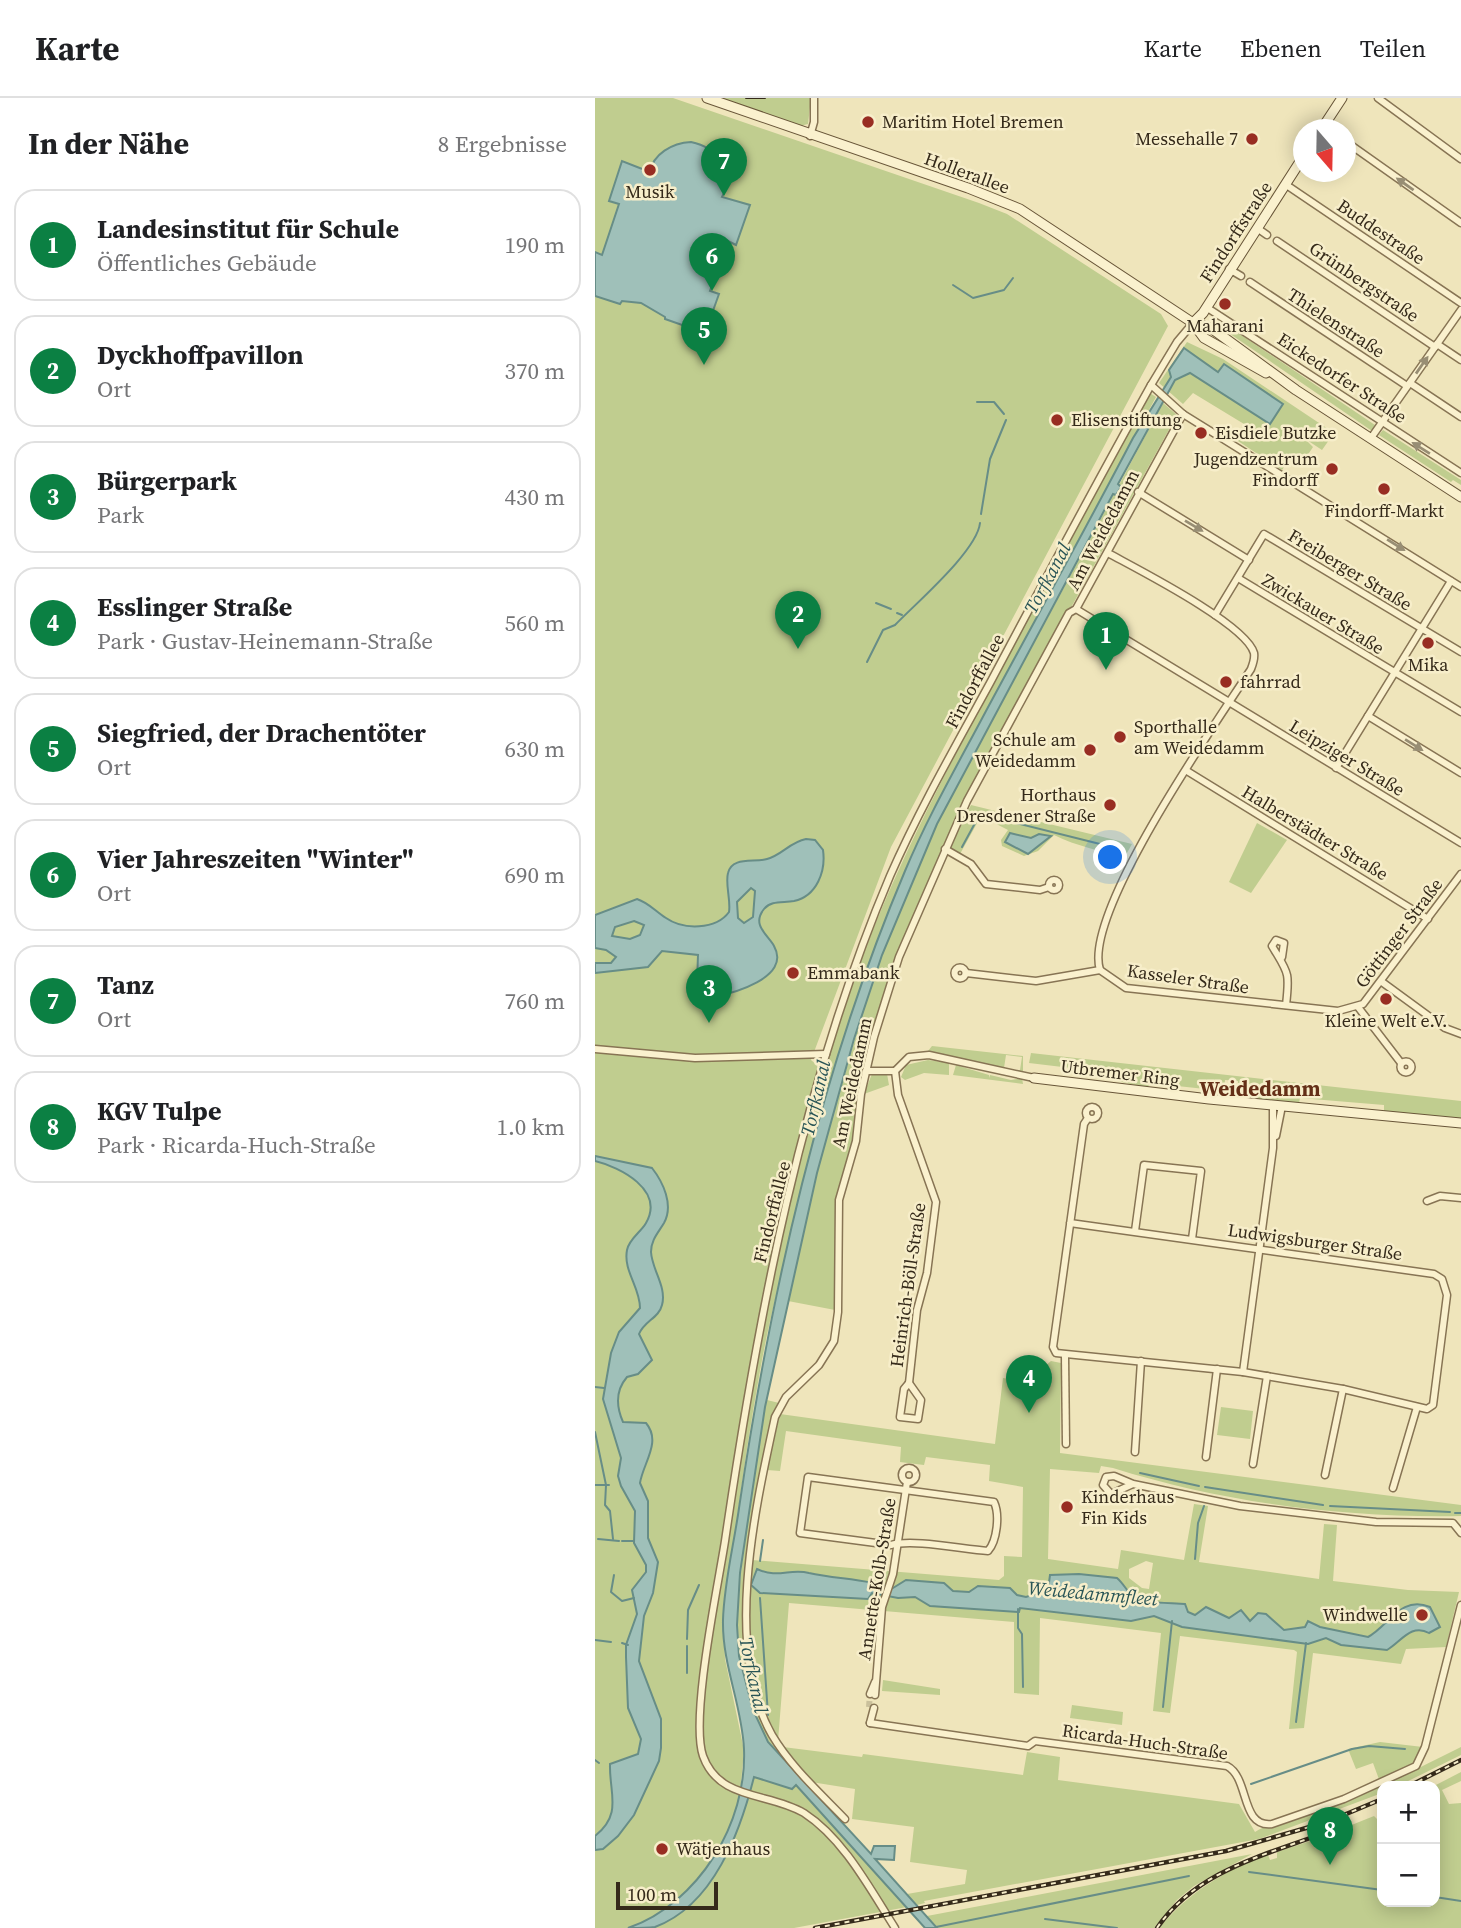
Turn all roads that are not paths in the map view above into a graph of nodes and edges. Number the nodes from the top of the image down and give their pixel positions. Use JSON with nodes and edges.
{"nodes":[{"id":1,"x":707,"y":98,"type":"edge"},
{"id":2,"x":814,"y":98,"type":"edge"},
{"id":3,"x":1342,"y":98,"type":"edge"},
{"id":4,"x":1378,"y":98,"type":"edge"},
{"id":5,"x":1330,"y":119,"type":"edge"},
{"id":6,"x":810,"y":135,"type":"junction"},
{"id":7,"x":1356,"y":148,"type":"edge"},
{"id":8,"x":1461,"y":159,"type":"edge"},
{"id":9,"x":1293,"y":172,"type":"edge"},
{"id":10,"x":1285,"y":184,"type":"junction"},
{"id":11,"x":1461,"y":223,"type":"edge"},
{"id":12,"x":1257,"y":228,"type":"junction"},
{"id":13,"x":1267,"y":235,"type":"dead end"},
{"id":14,"x":1277,"y":241,"type":"dead end"},
{"id":15,"x":1229,"y":269,"type":"junction"},
{"id":16,"x":1241,"y":276,"type":"dead end"},
{"id":17,"x":1250,"y":282,"type":"dead end"},
{"id":18,"x":1461,"y":303,"type":"edge"},
{"id":19,"x":1206,"y":307,"type":"junction"},
{"id":20,"x":1461,"y":310,"type":"edge"},
{"id":21,"x":1193,"y":323,"type":"junction"},
{"id":22,"x":1436,"y":345,"type":"junction"},
{"id":23,"x":1461,"y":360,"type":"edge"},
{"id":24,"x":1408,"y":385,"type":"junction"},
{"id":25,"x":1154,"y":387,"type":"junction"},
{"id":26,"x":1183,"y":414,"type":"junction"},
{"id":27,"x":1461,"y":417,"type":"edge"},
{"id":28,"x":1381,"y":423,"type":"junction"},
{"id":29,"x":1371,"y":438,"type":"junction"},
{"id":30,"x":1461,"y":473,"type":"edge"},
{"id":31,"x":1138,"y":492,"type":"junction"},
{"id":32,"x":1461,"y":497,"type":"edge"},
{"id":33,"x":1108,"y":553,"type":"junction"},
{"id":34,"x":1249,"y":559,"type":"junction"},
{"id":35,"x":1238,"y":578,"type":"junction"},
{"id":36,"x":1451,"y":581,"type":"junction"},
{"id":37,"x":1461,"y":587,"type":"edge"},
{"id":38,"x":1076,"y":609,"type":"junction"},
{"id":39,"x":1215,"y":615,"type":"junction"},
{"id":40,"x":1421,"y":629,"type":"junction"},
{"id":41,"x":1461,"y":652,"type":"edge"},
{"id":42,"x":1394,"y":673,"type":"junction"},
{"id":43,"x":1229,"y":703,"type":"junction"},
{"id":44,"x":1461,"y":712,"type":"edge"},
{"id":45,"x":1368,"y":716,"type":"junction"},
{"id":46,"x":1336,"y":768,"type":"junction"},
{"id":47,"x":1187,"y":771,"type":"junction"},
{"id":48,"x":1461,"y":774,"type":"edge"},
{"id":49,"x":1461,"y":843,"type":"edge"},
{"id":50,"x":945,"y":849,"type":"junction"},
{"id":51,"x":1461,"y":874,"type":"edge"},
{"id":52,"x":1049,"y":887,"type":"dead end"},
{"id":53,"x":1428,"y":919,"type":"junction"},
{"id":54,"x":1282,"y":957,"type":"dead end"},
{"id":55,"x":1100,"y":970,"type":"junction"},
{"id":56,"x":966,"y":973,"type":"dead end"},
{"id":57,"x":1382,"y":982,"type":"junction"},
{"id":58,"x":1286,"y":1004,"type":"junction"},
{"id":59,"x":1358,"y":1007,"type":"junction"},
{"id":60,"x":1461,"y":1034,"type":"edge"},
{"id":61,"x":595,"y":1049,"type":"edge"},
{"id":62,"x":826,"y":1054,"type":"junction"},
{"id":63,"x":1401,"y":1063,"type":"dead end"},
{"id":64,"x":866,"y":1071,"type":"junction"},
{"id":65,"x":895,"y":1071,"type":"junction"},
{"id":66,"x":1034,"y":1078,"type":"joint"},
{"id":67,"x":1278,"y":1106,"type":"junction"},
{"id":68,"x":1088,"y":1118,"type":"dead end"},
{"id":69,"x":1461,"y":1123,"type":"edge"},
{"id":70,"x":1461,"y":1198,"type":"edge"},
{"id":71,"x":1427,"y":1200,"type":"dead end"},
{"id":72,"x":1070,"y":1223,"type":"junction"},
{"id":73,"x":1136,"y":1231,"type":"junction"},
{"id":74,"x":1192,"y":1239,"type":"junction"},
{"id":75,"x":1259,"y":1248,"type":"junction"},
{"id":76,"x":1065,"y":1356,"type":"junction"},
{"id":77,"x":1141,"y":1361,"type":"junction"},
{"id":78,"x":1217,"y":1368,"type":"junction"},
{"id":79,"x":1243,"y":1372,"type":"junction"},
{"id":80,"x":1267,"y":1376,"type":"junction"},
{"id":81,"x":909,"y":1383,"type":"junction"},
{"id":82,"x":1343,"y":1389,"type":"junction"},
{"id":83,"x":1417,"y":1407,"type":"junction"},
{"id":84,"x":1066,"y":1444,"type":"dead end"},
{"id":85,"x":1135,"y":1452,"type":"dead end"},
{"id":86,"x":1206,"y":1457,"type":"dead end"},
{"id":87,"x":1253,"y":1464,"type":"dead end"},
{"id":88,"x":1325,"y":1475,"type":"dead end"},
{"id":89,"x":907,"y":1482,"type":"dead end"},
{"id":90,"x":1133,"y":1484,"type":"junction"},
{"id":91,"x":1393,"y":1488,"type":"dead end"},
{"id":92,"x":905,"y":1490,"type":"junction"},
{"id":93,"x":1461,"y":1533,"type":"edge"},
{"id":94,"x":897,"y":1543,"type":"junction"},
{"id":95,"x":1461,"y":1605,"type":"edge"},
{"id":96,"x":873,"y":1695,"type":"tunnel mouth"},
{"id":97,"x":871,"y":1708,"type":"dead end"},
{"id":98,"x":845,"y":1819,"type":"dead end"},
{"id":99,"x":895,"y":1928,"type":"edge"}],
"edges":[{"from":1,"to":6,"type":"main road","name":"Hollerallee"},
{"from":2,"to":6,"type":"street"},
{"from":3,"to":5,"type":"main road"},
{"from":4,"to":8,"type":"street"},
{"from":6,"to":21,"type":"main road","name":"Hollerallee"},
{"from":11,"to":7,"type":"street","one_way":true},
{"from":9,"to":10,"type":"main road","name":"Findorffstraße"},
{"from":10,"to":12,"type":"main road","name":"Findorffstraße"},
{"from":10,"to":18,"type":"street","name":"Buddestraße"},
{"from":12,"to":13,"type":"street"},
{"from":12,"to":15,"type":"main road","name":"Findorffstraße"},
{"from":14,"to":22,"type":"street","name":"Grünbergstraße"},
{"from":15,"to":16,"type":"street"},
{"from":15,"to":19,"type":"main road","name":"Findorffstraße"},
{"from":17,"to":24,"type":"street","name":"Thielenstraße"},
{"from":19,"to":21,"type":"main road","name":"Findorffstraße"},
{"from":19,"to":28,"type":"street","name":"Eickedorfer Straße"},
{"from":20,"to":22,"type":"street"},
{"from":21,"to":25,"type":"street","name":"Findorffallee"},
{"from":21,"to":29,"type":"main road","name":"Eickedorfer Straße"},
{"from":22,"to":23,"type":"street","name":"Grünbergstraße"},
{"from":24,"to":22,"type":"street","one_way":true},
{"from":24,"to":27,"type":"street","name":"Thielenstraße"},
{"from":24,"to":28,"type":"street"},
{"from":25,"to":26,"type":"street"},
{"from":25,"to":62,"type":"street","name":"Findorffallee"},
{"from":26,"to":31,"type":"street","name":"Am Weidedamm"},
{"from":26,"to":36,"type":"street","one_way":true},
{"from":28,"to":29,"type":"street"},
{"from":30,"to":28,"type":"street","name":"Eickedorfer Straße","one_way":true},
{"from":29,"to":32,"type":"main road","name":"Eickedorfer Straße"},
{"from":31,"to":33,"type":"street","name":"Am Weidedamm"},
{"from":31,"to":34,"type":"street","one_way":true},
{"from":33,"to":38,"type":"street","name":"Am Weidedamm"},
{"from":33,"to":39,"type":"street"},
{"from":34,"to":35,"type":"street"},
{"from":34,"to":40,"type":"street","name":"Freiberger Straße"},
{"from":35,"to":39,"type":"street"},
{"from":35,"to":42,"type":"street","name":"Zwickauer Straße"},
{"from":36,"to":37,"type":"street"},
{"from":36,"to":40,"type":"street"},
{"from":38,"to":43,"type":"street","name":"Leipziger Straße"},
{"from":38,"to":50,"type":"street","name":"Am Weidedamm"},
{"from":39,"to":43,"type":"street"},
{"from":40,"to":41,"type":"street","name":"Freiberger Straße"},
{"from":40,"to":42,"type":"street"},
{"from":42,"to":44,"type":"street","name":"Zwickauer Straße"},
{"from":42,"to":45,"type":"street"},
{"from":43,"to":46,"type":"street","name":"Leipziger Straße"},
{"from":43,"to":47,"type":"street"},
{"from":45,"to":46,"type":"street"},
{"from":45,"to":48,"type":"street","one_way":true},
{"from":46,"to":49,"type":"street","name":"Leipziger Straße"},
{"from":47,"to":53,"type":"street","name":"Halberstädter Straße"},
{"from":47,"to":55,"type":"street"},
{"from":50,"to":52,"type":"street"},
{"from":50,"to":64,"type":"street","name":"Am Weidedamm"},
{"from":51,"to":53,"type":"street","name":"Göttinger Straße"},
{"from":53,"to":57,"type":"street","name":"Göttinger Straße"},
{"from":54,"to":58,"type":"street"},
{"from":55,"to":56,"type":"street"},
{"from":55,"to":58,"type":"street","name":"Kasseler Straße"},
{"from":57,"to":59,"type":"street","name":"Göttinger Straße"},
{"from":57,"to":60,"type":"street"},
{"from":58,"to":59,"type":"street","name":"Kasseler Straße"},
{"from":59,"to":63,"type":"street"},
{"from":61,"to":62,"type":"street"},
{"from":62,"to":99,"type":"street","name":"Findorffallee"},
{"from":64,"to":65,"type":"street","name":"Utbremer Ring"},
{"from":64,"to":98,"type":"street","name":"Am Weidedamm"},
{"from":65,"to":66,"type":"street","name":"Utbremer Ring"},
{"from":65,"to":81,"type":"street","name":"Heinrich-Böll-Straße"},
{"from":66,"to":67,"type":"main road","name":"Utbremer Ring"},
{"from":67,"to":69,"type":"main road","name":"Utbremer Ring"},
{"from":67,"to":75,"type":"street"},
{"from":68,"to":72,"type":"street"},
{"from":70,"to":71,"type":"street"},
{"from":72,"to":73,"type":"street","name":"Ludwigsburger Straße"},
{"from":72,"to":76,"type":"street"},
{"from":73,"to":74,"type":"street","name":"Ludwigsburger Straße"},
{"from":73,"to":74,"type":"street"},
{"from":74,"to":75,"type":"street","name":"Ludwigsburger Straße"},
{"from":75,"to":79,"type":"street"},
{"from":75,"to":83,"type":"street","name":"Ludwigsburger Straße"},
{"from":76,"to":77,"type":"street"},
{"from":76,"to":84,"type":"street"},
{"from":77,"to":78,"type":"street"},
{"from":77,"to":85,"type":"street"},
{"from":78,"to":79,"type":"street"},
{"from":78,"to":86,"type":"street"},
{"from":79,"to":80,"type":"street"},
{"from":80,"to":82,"type":"street"},
{"from":80,"to":87,"type":"street"},
{"from":81,"to":81,"type":"street","name":"Heinrich-Böll-Straße"},
{"from":82,"to":83,"type":"street"},
{"from":82,"to":88,"type":"street"},
{"from":83,"to":91,"type":"street"},
{"from":89,"to":92,"type":"street","name":"Annette-Kolb-Straße"},
{"from":90,"to":90,"type":"street"},
{"from":90,"to":93,"type":"street"},
{"from":92,"to":94,"type":"street","name":"Annette-Kolb-Straße"},
{"from":92,"to":94,"type":"street"},
{"from":92,"to":94,"type":"street"},
{"from":94,"to":96,"type":"street","name":"Annette-Kolb-Straße"},
{"from":95,"to":97,"type":"street","name":"Ricarda-Huch-Straße"}]}
